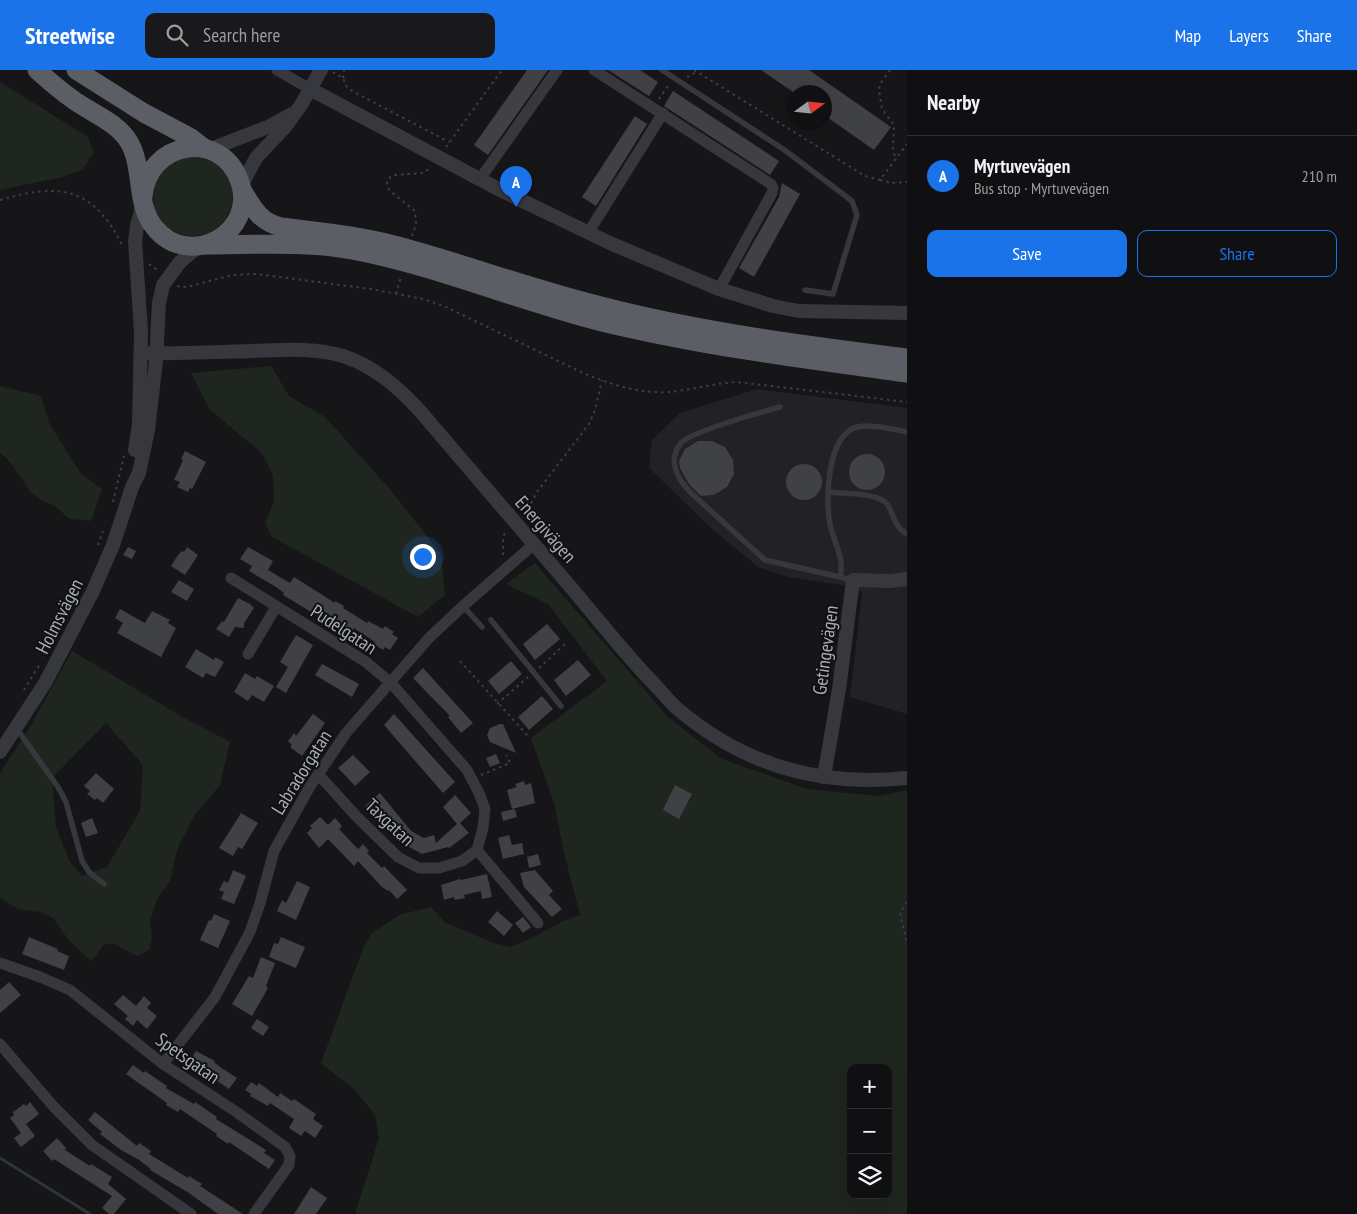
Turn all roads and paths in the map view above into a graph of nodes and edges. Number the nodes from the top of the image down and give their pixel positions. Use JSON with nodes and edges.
{"nodes":[{"id":1,"x":37,"y":70,"type":"edge"},
{"id":2,"x":76,"y":70,"type":"edge"},
{"id":3,"x":277,"y":70,"type":"edge"},
{"id":4,"x":321,"y":70,"type":"edge"},
{"id":5,"x":329,"y":70,"type":"edge"},
{"id":6,"x":344,"y":70,"type":"edge"},
{"id":7,"x":502,"y":70,"type":"edge"},
{"id":8,"x":557,"y":70,"type":"edge"},
{"id":9,"x":594,"y":70,"type":"edge"},
{"id":10,"x":662,"y":70,"type":"edge"},
{"id":11,"x":695,"y":70,"type":"edge"},
{"id":12,"x":890,"y":70,"type":"edge"},
{"id":13,"x":343,"y":78,"type":"junction"},
{"id":14,"x":310,"y":89,"type":"junction"},
{"id":15,"x":662,"y":94,"type":"dead end"},
{"id":16,"x":658,"y":101,"type":"dead end"},
{"id":17,"x":295,"y":112,"type":"junction"},
{"id":18,"x":663,"y":113,"type":"junction"},
{"id":19,"x":449,"y":142,"type":"junction"},
{"id":20,"x":907,"y":144,"type":"edge"},
{"id":21,"x":206,"y":149,"type":"junction"},
{"id":22,"x":439,"y":158,"type":"junction"},
{"id":23,"x":896,"y":160,"type":"junction"},
{"id":24,"x":480,"y":179,"type":"junction"},
{"id":25,"x":880,"y":180,"type":"junction"},
{"id":26,"x":907,"y":182,"type":"edge"},
{"id":27,"x":241,"y":188,"type":"junction"},
{"id":28,"x":0,"y":200,"type":"edge"},
{"id":29,"x":143,"y":200,"type":"junction"},
{"id":30,"x":588,"y":233,"type":"junction"},
{"id":31,"x":411,"y":240,"type":"dead end"},
{"id":32,"x":122,"y":244,"type":"dead end"},
{"id":33,"x":202,"y":245,"type":"junction"},
{"id":34,"x":137,"y":262,"type":"junction"},
{"id":35,"x":402,"y":273,"type":"dead end"},
{"id":36,"x":167,"y":278,"type":"junction"},
{"id":37,"x":719,"y":289,"type":"junction"},
{"id":38,"x":805,"y":290,"type":"dead end"},
{"id":39,"x":396,"y":294,"type":"junction"},
{"id":40,"x":907,"y":313,"type":"edge"},
{"id":41,"x":141,"y":354,"type":"junction"},
{"id":42,"x":157,"y":354,"type":"junction"},
{"id":43,"x":907,"y":358,"type":"edge"},
{"id":44,"x":907,"y":373,"type":"edge"},
{"id":45,"x":602,"y":380,"type":"junction"},
{"id":46,"x":907,"y":402,"type":"edge"},
{"id":47,"x":780,"y":407,"type":"dead end"},
{"id":48,"x":907,"y":432,"type":"edge"},
{"id":49,"x":125,"y":451,"type":"dead end"},
{"id":50,"x":132,"y":487,"type":"junction"},
{"id":51,"x":828,"y":492,"type":"junction"},
{"id":52,"x":113,"y":502,"type":"dead end"},
{"id":53,"x":516,"y":524,"type":"junction"},
{"id":54,"x":104,"y":528,"type":"dead end"},
{"id":55,"x":907,"y":534,"type":"edge"},
{"id":56,"x":534,"y":544,"type":"junction"},
{"id":57,"x":96,"y":552,"type":"dead end"},
{"id":58,"x":503,"y":561,"type":"dead end"},
{"id":59,"x":231,"y":578,"type":"dead end"},
{"id":60,"x":847,"y":579,"type":"junction"},
{"id":61,"x":907,"y":579,"type":"edge"},
{"id":62,"x":463,"y":606,"type":"junction"},
{"id":63,"x":276,"y":607,"type":"junction"},
{"id":64,"x":491,"y":620,"type":"dead end"},
{"id":65,"x":482,"y":627,"type":"dead end"},
{"id":66,"x":565,"y":644,"type":"dead end"},
{"id":67,"x":248,"y":654,"type":"dead end"},
{"id":68,"x":43,"y":658,"type":"dead end"},
{"id":69,"x":460,"y":661,"type":"dead end"},
{"id":70,"x":534,"y":672,"type":"junction"},
{"id":71,"x":391,"y":683,"type":"junction"},
{"id":72,"x":20,"y":697,"type":"dead end"},
{"id":73,"x":498,"y":704,"type":"junction"},
{"id":74,"x":561,"y":706,"type":"dead end"},
{"id":75,"x":16,"y":729,"type":"junction"},
{"id":76,"x":528,"y":736,"type":"dead end"},
{"id":77,"x":0,"y":752,"type":"edge"},
{"id":78,"x":506,"y":755,"type":"dead end"},
{"id":79,"x":318,"y":774,"type":"junction"},
{"id":80,"x":824,"y":777,"type":"junction"},
{"id":81,"x":907,"y":778,"type":"edge"},
{"id":82,"x":472,"y":779,"type":"junction"},
{"id":83,"x":477,"y":850,"type":"junction"},
{"id":84,"x":104,"y":884,"type":"dead end"},
{"id":85,"x":907,"y":902,"type":"edge"},
{"id":86,"x":538,"y":923,"type":"dead end"},
{"id":87,"x":907,"y":944,"type":"edge"},
{"id":88,"x":0,"y":963,"type":"edge"},
{"id":89,"x":0,"y":1044,"type":"edge"},
{"id":90,"x":163,"y":1064,"type":"junction"},
{"id":91,"x":191,"y":1214,"type":"edge"},
{"id":92,"x":254,"y":1214,"type":"edge"}],
"edges":[{"from":1,"to":29,"type":"highway"},
{"from":2,"to":21,"type":"highway"},
{"from":3,"to":14,"type":"street"},
{"from":4,"to":14,"type":"street"},
{"from":5,"to":13,"type":"path"},
{"from":6,"to":13,"type":"path"},
{"from":7,"to":19,"type":"path"},
{"from":8,"to":24,"type":"street"},
{"from":9,"to":18,"type":"street"},
{"from":10,"to":38,"type":"lane"},
{"from":11,"to":25,"type":"path"},
{"from":12,"to":23,"type":"path"},
{"from":13,"to":19,"type":"path"},
{"from":14,"to":17,"type":"street"},
{"from":14,"to":22,"type":"street"},
{"from":15,"to":16,"type":"path"},
{"from":17,"to":21,"type":"street"},
{"from":17,"to":27,"type":"street"},
{"from":18,"to":30,"type":"street"},
{"from":18,"to":37,"type":"street"},
{"from":19,"to":22,"type":"path"},
{"from":20,"to":23,"type":"path"},
{"from":21,"to":27,"type":"highway"},
{"from":21,"to":29,"type":"highway"},
{"from":22,"to":24,"type":"street"},
{"from":22,"to":31,"type":"path"},
{"from":23,"to":25,"type":"path"},
{"from":24,"to":30,"type":"street"},
{"from":25,"to":26,"type":"path"},
{"from":27,"to":33,"type":"highway"},
{"from":27,"to":43,"type":"highway"},
{"from":28,"to":32,"type":"path"},
{"from":29,"to":33,"type":"highway"},
{"from":29,"to":34,"type":"street","name":"Holmsvägen"},
{"from":30,"to":37,"type":"street"},
{"from":33,"to":36,"type":"street","name":"Holmsvägen"},
{"from":33,"to":44,"type":"highway"},
{"from":34,"to":36,"type":"path"},
{"from":34,"to":41,"type":"street","name":"Holmsvägen"},
{"from":35,"to":39,"type":"path"},
{"from":36,"to":39,"type":"path"},
{"from":36,"to":42,"type":"street","name":"Holmsvägen"},
{"from":37,"to":40,"type":"street"},
{"from":39,"to":45,"type":"path"},
{"from":41,"to":42,"type":"street","name":"Energivägen"},
{"from":41,"to":50,"type":"street","name":"Holmsvägen"},
{"from":42,"to":50,"type":"street","name":"Holmsvägen"},
{"from":42,"to":53,"type":"street","name":"Energivägen"},
{"from":45,"to":46,"type":"path"},
{"from":45,"to":53,"type":"path"},
{"from":47,"to":60,"type":"lane"},
{"from":48,"to":51,"type":"lane"},
{"from":49,"to":52,"type":"path"},
{"from":50,"to":75,"type":"street","name":"Holmsvägen"},
{"from":51,"to":55,"type":"lane"},
{"from":51,"to":60,"type":"lane"},
{"from":53,"to":56,"type":"street","name":"Energivägen"},
{"from":53,"to":58,"type":"path"},
{"from":54,"to":57,"type":"path"},
{"from":56,"to":62,"type":"street","name":"Labradorgatan"},
{"from":56,"to":80,"type":"street","name":"Energivägen"},
{"from":59,"to":63,"type":"street","name":"Pudelgatan"},
{"from":60,"to":61,"type":"street"},
{"from":60,"to":80,"type":"street","name":"Getingevägen"},
{"from":62,"to":65,"type":"lane"},
{"from":62,"to":71,"type":"street","name":"Labradorgatan"},
{"from":63,"to":67,"type":"street"},
{"from":63,"to":71,"type":"street","name":"Pudelgatan"},
{"from":64,"to":70,"type":"lane"},
{"from":66,"to":70,"type":"path"},
{"from":68,"to":72,"type":"path"},
{"from":69,"to":73,"type":"path"},
{"from":70,"to":73,"type":"path"},
{"from":70,"to":74,"type":"lane"},
{"from":71,"to":79,"type":"street","name":"Labradorgatan"},
{"from":71,"to":82,"type":"street"},
{"from":73,"to":76,"type":"path"},
{"from":75,"to":77,"type":"street","name":"Holmsvägen"},
{"from":75,"to":84,"type":"lane"},
{"from":78,"to":82,"type":"path"},
{"from":79,"to":83,"type":"street","name":"Taxgatan"},
{"from":79,"to":90,"type":"street","name":"Labradorgatan"},
{"from":80,"to":81,"type":"street","name":"Energivägen"},
{"from":82,"to":83,"type":"street"},
{"from":83,"to":86,"type":"street"},
{"from":85,"to":87,"type":"path"},
{"from":88,"to":90,"type":"street","name":"Spetsgatan"},
{"from":89,"to":91,"type":"street"},
{"from":90,"to":92,"type":"street","name":"Spetsgatan"}]}
